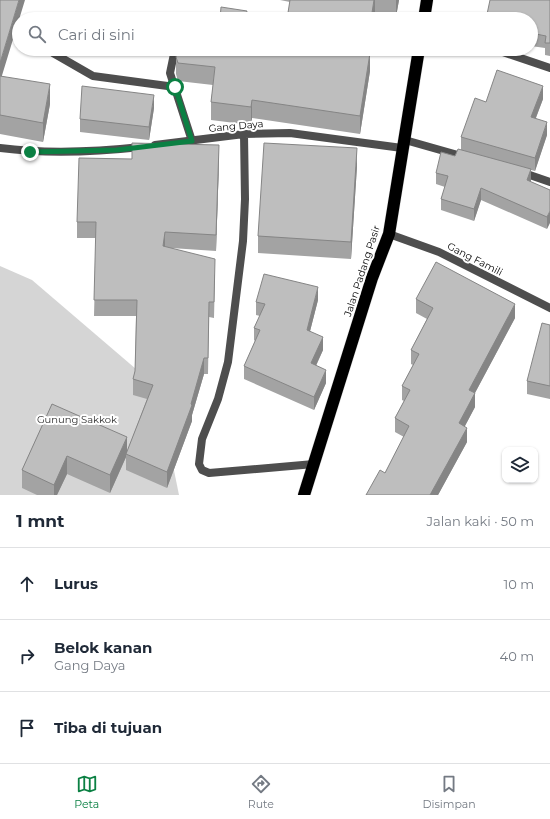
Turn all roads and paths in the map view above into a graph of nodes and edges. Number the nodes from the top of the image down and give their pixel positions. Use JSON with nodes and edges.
{"nodes":[{"id":1,"x":427,"y":0,"type":"edge"},
{"id":2,"x":425,"y":12,"type":"edge"},
{"id":3,"x":58,"y":56,"type":"edge"},
{"id":4,"x":174,"y":56,"type":"edge"},
{"id":5,"x":418,"y":56,"type":"edge"},
{"id":6,"x":515,"y":56,"type":"edge"},
{"id":7,"x":550,"y":68,"type":"edge"},
{"id":8,"x":175,"y":87,"type":"junction"},
{"id":9,"x":244,"y":134,"type":"junction"},
{"id":10,"x":192,"y":141,"type":"junction"},
{"id":11,"x":404,"y":144,"type":"junction"},
{"id":12,"x":0,"y":148,"type":"edge"},
{"id":13,"x":472,"y":159,"type":"edge"},
{"id":14,"x":510,"y":169,"type":"edge"},
{"id":15,"x":550,"y":182,"type":"edge"},
{"id":16,"x":389,"y":234,"type":"junction"},
{"id":17,"x":550,"y":308,"type":"edge"},
{"id":18,"x":314,"y":464,"type":"junction"},
{"id":19,"x":304,"y":495,"type":"edge"}],
"edges":[{"from":1,"to":2,"type":"highway"},
{"from":3,"to":8,"type":"street"},
{"from":4,"to":8,"type":"street"},
{"from":5,"to":11,"type":"highway","name":"Jalan Padang Pasir"},
{"from":6,"to":7,"type":"street"},
{"from":8,"to":10,"type":"street"},
{"from":9,"to":10,"type":"street","name":"Gang Daya"},
{"from":9,"to":11,"type":"street","name":"Gang Daya"},
{"from":9,"to":18,"type":"street"},
{"from":10,"to":12,"type":"street","name":"Gang Daya"},
{"from":11,"to":13,"type":"street","name":"Gang Daya"},
{"from":11,"to":16,"type":"highway","name":"Jalan Padang Pasir"},
{"from":14,"to":15,"type":"street"},
{"from":16,"to":17,"type":"street","name":"Gang Famili"},
{"from":16,"to":18,"type":"highway","name":"Jalan Padang Pasir"},
{"from":18,"to":19,"type":"highway","name":"Jalan Padang Pasir"}]}
